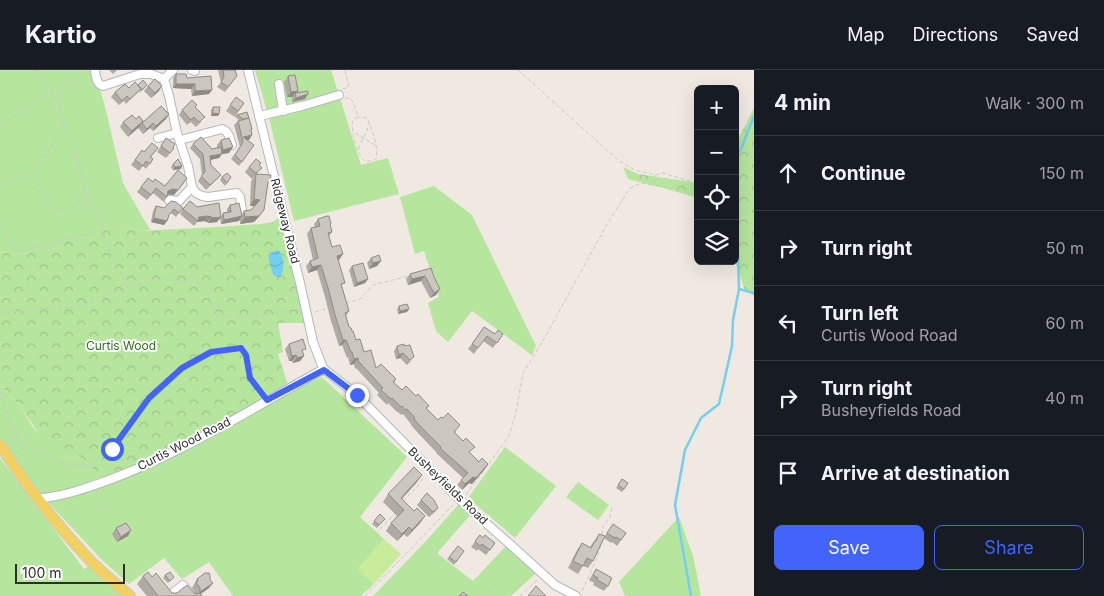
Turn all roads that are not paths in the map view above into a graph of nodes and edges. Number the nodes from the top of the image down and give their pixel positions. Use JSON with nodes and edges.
{"nodes":[{"id":1,"x":95,"y":70,"type":"edge"},
{"id":2,"x":173,"y":70,"type":"edge"},
{"id":3,"x":248,"y":70,"type":"edge"},
{"id":4,"x":164,"y":79,"type":"junction"},
{"id":5,"x":279,"y":84,"type":"dead end"},
{"id":6,"x":338,"y":95,"type":"road end"},
{"id":7,"x":284,"y":111,"type":"junction"},
{"id":8,"x":259,"y":116,"type":"junction"},
{"id":9,"x":178,"y":136,"type":"junction"},
{"id":10,"x":158,"y":138,"type":"dead end"},
{"id":11,"x":232,"y":145,"type":"edge"},
{"id":12,"x":192,"y":187,"type":"junction"},
{"id":13,"x":168,"y":200,"type":"edge"},
{"id":14,"x":242,"y":210,"type":"edge"},
{"id":15,"x":323,"y":369,"type":"junction"},
{"id":16,"x":0,"y":445,"type":"edge"},
{"id":17,"x":38,"y":499,"type":"junction"},
{"id":18,"x":130,"y":596,"type":"edge"},
{"id":19,"x":170,"y":596,"type":"edge"},
{"id":20,"x":191,"y":596,"type":"edge"},
{"id":21,"x":576,"y":596,"type":"edge"}],
"edges":[{"from":1,"to":4,"type":"street"},
{"from":2,"to":4,"type":"street"},
{"from":3,"to":8,"type":"street","name":"Ridgeway Road"},
{"from":4,"to":9,"type":"street"},
{"from":5,"to":7,"type":"street"},
{"from":6,"to":7,"type":"street"},
{"from":7,"to":8,"type":"street"},
{"from":8,"to":15,"type":"street","name":"Ridgeway Road"},
{"from":9,"to":10,"type":"street"},
{"from":9,"to":11,"type":"street"},
{"from":9,"to":12,"type":"street"},
{"from":12,"to":13,"type":"street"},
{"from":12,"to":14,"type":"street"},
{"from":15,"to":17,"type":"street","name":"Curtis Wood Road"},
{"from":15,"to":21,"type":"street","name":"Busheyfields Road"},
{"from":16,"to":17,"type":"main road"},
{"from":17,"to":18,"type":"main road"},
{"from":19,"to":20,"type":"street"}]}
